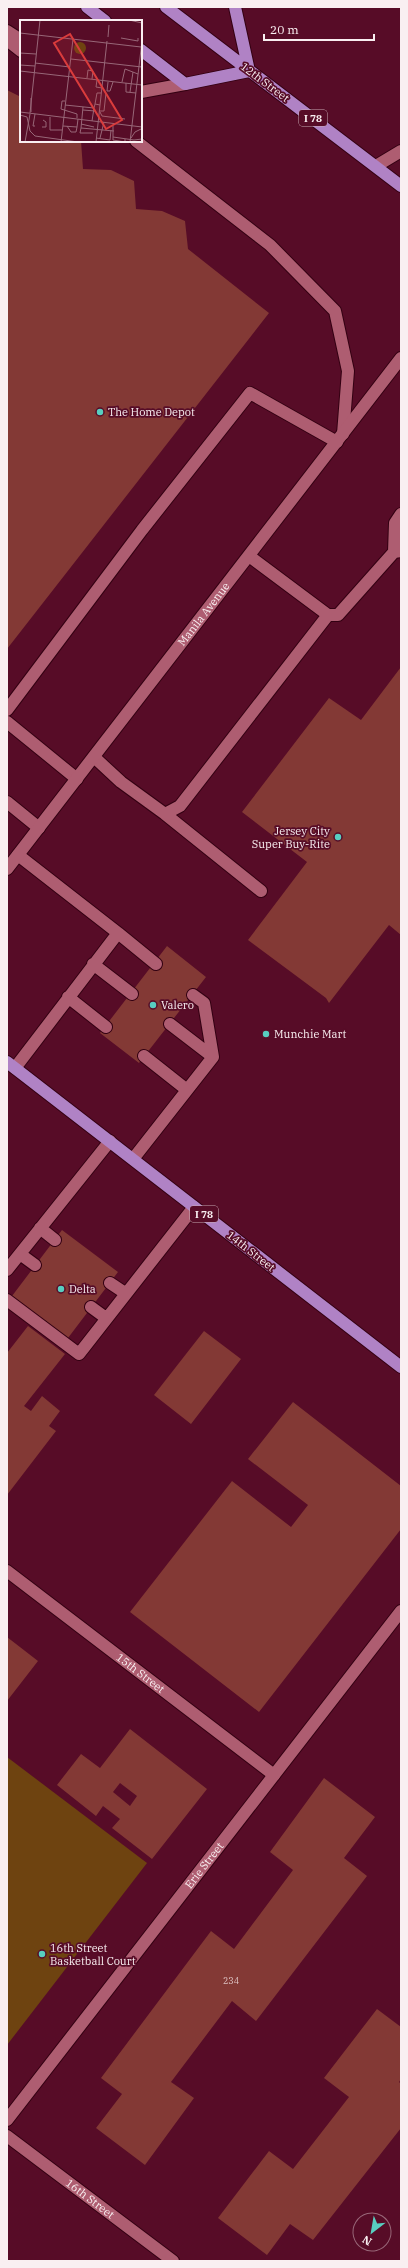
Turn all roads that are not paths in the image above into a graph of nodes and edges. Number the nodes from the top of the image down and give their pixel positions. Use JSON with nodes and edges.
{"nodes":[{"id":1,"x":87,"y":7,"type":"edge"},
{"id":2,"x":166,"y":7,"type":"edge"},
{"id":3,"x":235,"y":7,"type":"edge"},
{"id":4,"x":104,"y":20,"type":"edge"},
{"id":5,"x":7,"y":31,"type":"edge"},
{"id":6,"x":20,"y":39,"type":"edge"},
{"id":7,"x":7,"y":40,"type":"edge"},
{"id":8,"x":20,"y":50,"type":"edge"},
{"id":9,"x":142,"y":51,"type":"edge"},
{"id":10,"x":250,"y":71,"type":"junction"},
{"id":11,"x":185,"y":84,"type":"junction"},
{"id":12,"x":142,"y":92,"type":"edge"},
{"id":13,"x":137,"y":142,"type":"edge"},
{"id":14,"x":401,"y":151,"type":"edge"},
{"id":15,"x":376,"y":166,"type":"junction"},
{"id":16,"x":401,"y":186,"type":"edge"},
{"id":17,"x":401,"y":358,"type":"edge"},
{"id":18,"x":340,"y":438,"type":"junction"},
{"id":19,"x":401,"y":514,"type":"edge"},
{"id":20,"x":398,"y":551,"type":"edge"},
{"id":21,"x":249,"y":556,"type":"junction"},
{"id":22,"x":328,"y":615,"type":"junction"},
{"id":23,"x":7,"y":710,"type":"edge"},
{"id":24,"x":7,"y":722,"type":"edge"},
{"id":25,"x":94,"y":758,"type":"junction"},
{"id":26,"x":77,"y":779,"type":"junction"},
{"id":27,"x":7,"y":802,"type":"edge"},
{"id":28,"x":165,"y":814,"type":"junction"},
{"id":29,"x":39,"y":828,"type":"junction"},
{"id":30,"x":18,"y":855,"type":"junction"},
{"id":31,"x":7,"y":869,"type":"edge"},
{"id":32,"x":261,"y":891,"type":"dead end"},
{"id":33,"x":118,"y":933,"type":"junction"},
{"id":34,"x":93,"y":964,"type":"junction"},
{"id":35,"x":156,"y":964,"type":"dead end"},
{"id":36,"x":132,"y":994,"type":"dead end"},
{"id":37,"x":193,"y":995,"type":"dead end"},
{"id":38,"x":68,"y":997,"type":"junction"},
{"id":39,"x":170,"y":1024,"type":"dead end"},
{"id":40,"x":106,"y":1027,"type":"dead end"},
{"id":41,"x":144,"y":1056,"type":"dead end"},
{"id":42,"x":213,"y":1057,"type":"junction"},
{"id":43,"x":11,"y":1065,"type":"edge"},
{"id":44,"x":187,"y":1090,"type":"junction"},
{"id":45,"x":110,"y":1141,"type":"junction"},
{"id":46,"x":133,"y":1159,"type":"junction"},
{"id":47,"x":194,"y":1207,"type":"junction"},
{"id":48,"x":40,"y":1228,"type":"junction"},
{"id":49,"x":55,"y":1240,"type":"dead end"},
{"id":50,"x":20,"y":1254,"type":"junction"},
{"id":51,"x":35,"y":1265,"type":"dead end"},
{"id":52,"x":7,"y":1270,"type":"edge"},
{"id":53,"x":110,"y":1282,"type":"dead end"},
{"id":54,"x":125,"y":1293,"type":"junction"},
{"id":55,"x":7,"y":1300,"type":"edge"},
{"id":56,"x":91,"y":1307,"type":"dead end"},
{"id":57,"x":106,"y":1318,"type":"junction"},
{"id":58,"x":401,"y":1367,"type":"edge"},
{"id":59,"x":7,"y":1572,"type":"edge"},
{"id":60,"x":401,"y":1611,"type":"edge"},
{"id":61,"x":397,"y":1626,"type":"edge"},
{"id":62,"x":274,"y":1775,"type":"junction"},
{"id":63,"x":7,"y":2120,"type":"edge"},
{"id":64,"x":7,"y":2136,"type":"edge"},
{"id":65,"x":173,"y":2261,"type":"edge"}],
"edges":[{"from":1,"to":4,"type":"highway"},
{"from":2,"to":10,"type":"highway","name":"12th Street","number":"I 78"},
{"from":3,"to":10,"type":"highway"},
{"from":5,"to":6,"type":"street"},
{"from":7,"to":8,"type":"street"},
{"from":9,"to":11,"type":"highway"},
{"from":10,"to":11,"type":"highway"},
{"from":10,"to":15,"type":"highway","name":"12th Street","number":"I 78"},
{"from":11,"to":12,"type":"street"},
{"from":13,"to":18,"type":"street"},
{"from":14,"to":15,"type":"street"},
{"from":15,"to":16,"type":"highway","name":"12th Street","number":"I 78"},
{"from":17,"to":18,"type":"street","name":"Manila Avenue"},
{"from":18,"to":21,"type":"street","name":"Manila Avenue"},
{"from":18,"to":23,"type":"street"},
{"from":19,"to":20,"type":"street"},
{"from":20,"to":22,"type":"street"},
{"from":21,"to":22,"type":"street"},
{"from":21,"to":25,"type":"street","name":"Manila Avenue"},
{"from":22,"to":28,"type":"street"},
{"from":24,"to":26,"type":"street"},
{"from":25,"to":26,"type":"street","name":"Manila Avenue"},
{"from":25,"to":28,"type":"street"},
{"from":26,"to":29,"type":"street","name":"Manila Avenue"},
{"from":27,"to":29,"type":"street"},
{"from":28,"to":32,"type":"street"},
{"from":29,"to":30,"type":"street","name":"Manila Avenue"},
{"from":30,"to":31,"type":"street","name":"Manila Avenue"},
{"from":30,"to":33,"type":"street"},
{"from":33,"to":34,"type":"street"},
{"from":33,"to":35,"type":"street"},
{"from":34,"to":36,"type":"street"},
{"from":34,"to":38,"type":"street"},
{"from":37,"to":42,"type":"street"},
{"from":38,"to":40,"type":"street"},
{"from":38,"to":43,"type":"street"},
{"from":39,"to":42,"type":"street"},
{"from":41,"to":44,"type":"street"},
{"from":42,"to":44,"type":"street"},
{"from":43,"to":45,"type":"highway","name":"14th Street","number":"I 78"},
{"from":44,"to":46,"type":"street"},
{"from":45,"to":46,"type":"highway","name":"14th Street","number":"I 78"},
{"from":45,"to":48,"type":"street"},
{"from":46,"to":47,"type":"highway","name":"14th Street","number":"I 78"},
{"from":47,"to":54,"type":"street"},
{"from":47,"to":58,"type":"highway","name":"14th Street","number":"I 78"},
{"from":48,"to":49,"type":"street"},
{"from":48,"to":50,"type":"street"},
{"from":50,"to":51,"type":"street"},
{"from":50,"to":52,"type":"street"},
{"from":53,"to":54,"type":"street"},
{"from":54,"to":57,"type":"street"},
{"from":55,"to":57,"type":"street"},
{"from":56,"to":57,"type":"street"},
{"from":59,"to":62,"type":"street","name":"15th Street"},
{"from":60,"to":61,"type":"street","name":"Erie Street"},
{"from":61,"to":62,"type":"street","name":"Erie Street"},
{"from":62,"to":63,"type":"street","name":"Erie Street"},
{"from":64,"to":65,"type":"street","name":"16th Street"}]}
